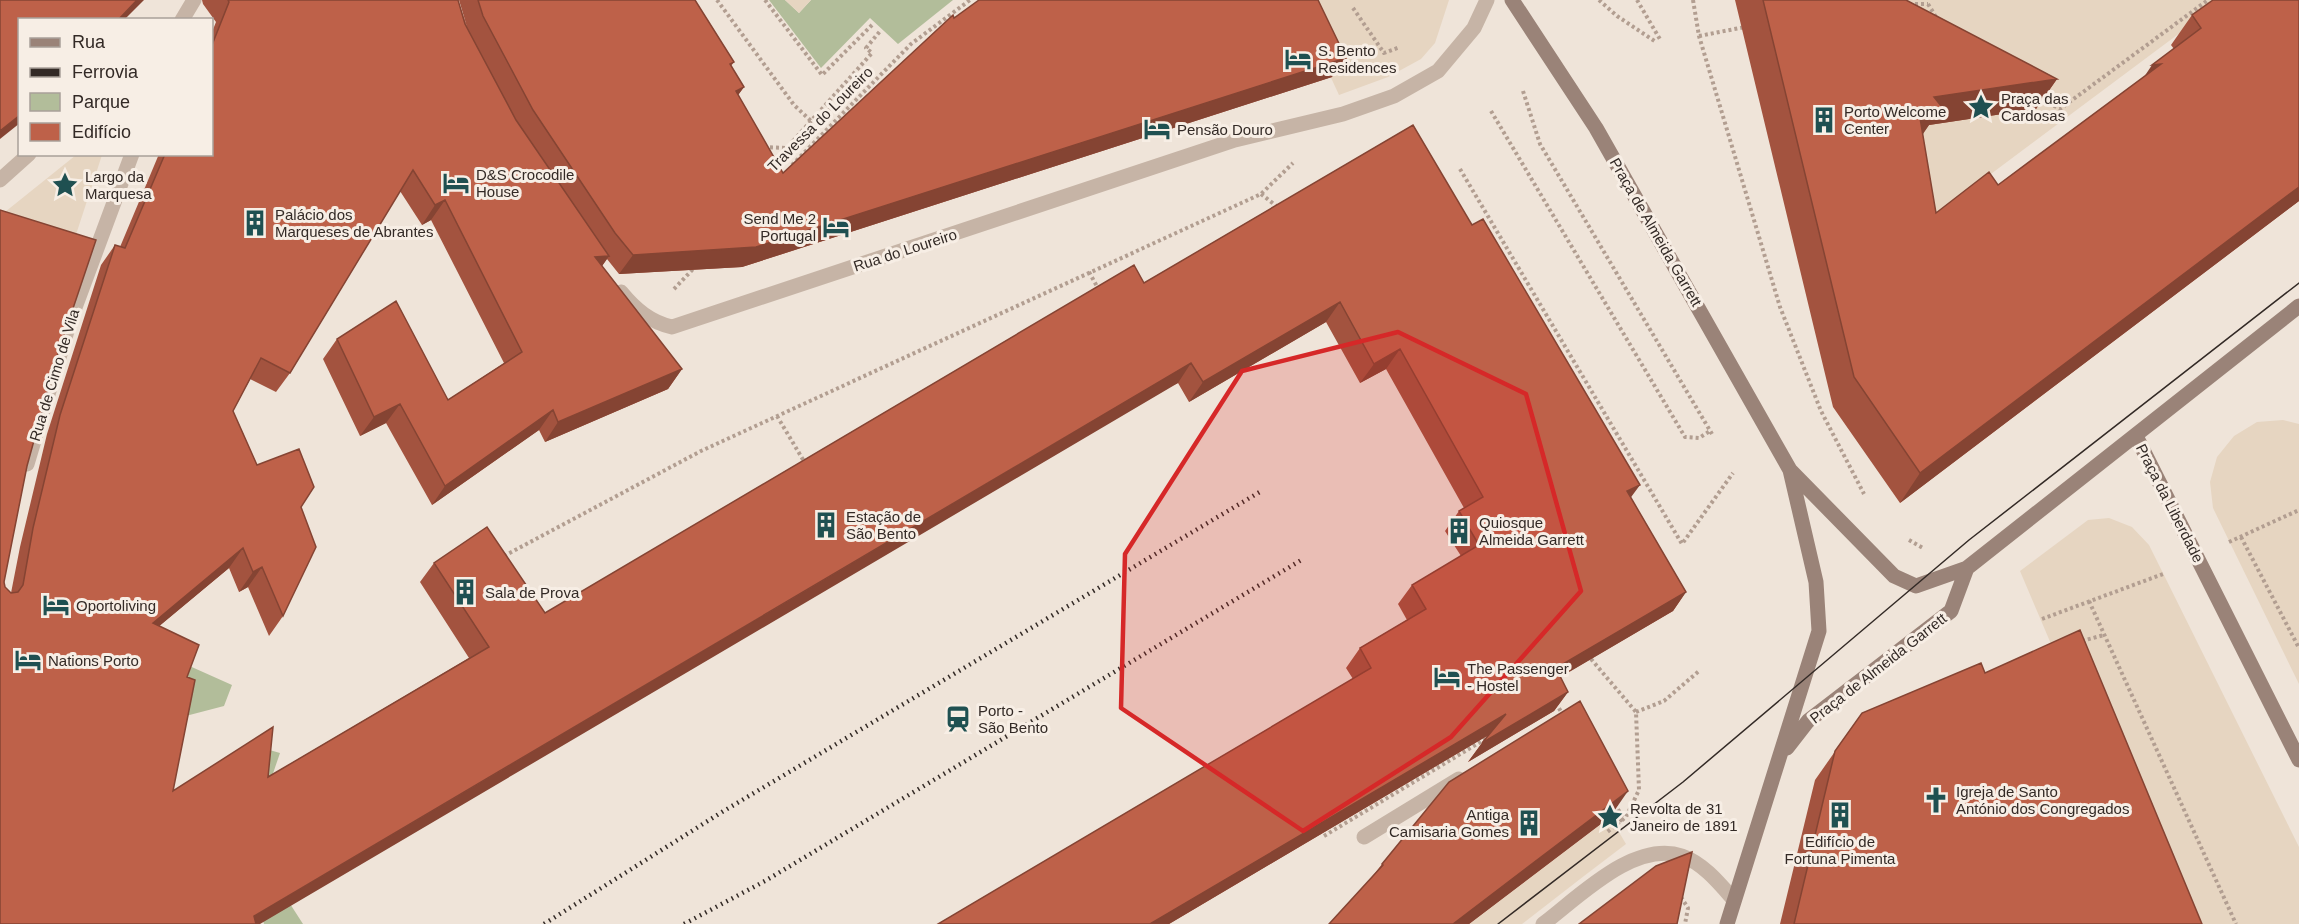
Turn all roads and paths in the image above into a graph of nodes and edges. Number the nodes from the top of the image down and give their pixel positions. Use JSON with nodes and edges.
{"nodes":[{"id":1,"x":194,"y":0,"type":"edge"},
{"id":2,"x":717,"y":0,"type":"edge"},
{"id":3,"x":765,"y":0,"type":"edge"},
{"id":4,"x":970,"y":0,"type":"edge"},
{"id":5,"x":1487,"y":0,"type":"edge"},
{"id":6,"x":1512,"y":0,"type":"edge"},
{"id":7,"x":1599,"y":0,"type":"edge"},
{"id":8,"x":1637,"y":0,"type":"edge"},
{"id":9,"x":1693,"y":0,"type":"edge"},
{"id":10,"x":2208,"y":0,"type":"edge"},
{"id":11,"x":1929,"y":2,"type":"edge"},
{"id":12,"x":1904,"y":4,"type":"edge"},
{"id":13,"x":1353,"y":8,"type":"dead end"},
{"id":14,"x":183,"y":18,"type":"edge"},
{"id":15,"x":1939,"y":22,"type":"edge"},
{"id":16,"x":872,"y":25,"type":"dead end"},
{"id":17,"x":1752,"y":26,"type":"dead end"},
{"id":18,"x":881,"y":30,"type":"dead end"},
{"id":19,"x":1699,"y":36,"type":"junction"},
{"id":20,"x":1400,"y":47,"type":"dead end"},
{"id":21,"x":849,"y":88,"type":"dead end"},
{"id":22,"x":1523,"y":91,"type":"dead end"},
{"id":23,"x":2032,"y":94,"type":"edge"},
{"id":24,"x":1491,"y":111,"type":"dead end"},
{"id":25,"x":811,"y":121,"type":"junction"},
{"id":26,"x":793,"y":141,"type":"junction"},
{"id":27,"x":758,"y":147,"type":"edge"},
{"id":28,"x":1302,"y":154,"type":"dead end"},
{"id":29,"x":27,"y":156,"type":"edge"},
{"id":30,"x":131,"y":156,"type":"edge"},
{"id":31,"x":791,"y":166,"type":"edge"},
{"id":32,"x":1460,"y":169,"type":"dead end"},
{"id":33,"x":0,"y":180,"type":"edge"},
{"id":34,"x":1261,"y":194,"type":"junction"},
{"id":35,"x":1288,"y":203,"type":"edge"},
{"id":36,"x":1513,"y":257,"type":"junction"},
{"id":37,"x":1505,"y":262,"type":"edge"},
{"id":38,"x":698,"y":264,"type":"edge"},
{"id":39,"x":1089,"y":272,"type":"junction"},
{"id":40,"x":613,"y":282,"type":"edge"},
{"id":41,"x":1533,"y":290,"type":"junction"},
{"id":42,"x":1101,"y":292,"type":"edge"},
{"id":43,"x":1524,"y":295,"type":"edge"},
{"id":44,"x":2297,"y":314,"type":"edge"},
{"id":45,"x":1552,"y":324,"type":"junction"},
{"id":46,"x":672,"y":327,"type":"junction"},
{"id":47,"x":1544,"y":328,"type":"edge"},
{"id":48,"x":1572,"y":356,"type":"junction"},
{"id":49,"x":1563,"y":361,"type":"edge"},
{"id":50,"x":1592,"y":390,"type":"junction"},
{"id":51,"x":1584,"y":395,"type":"edge"},
{"id":52,"x":777,"y":416,"type":"junction"},
{"id":53,"x":1611,"y":423,"type":"junction"},
{"id":54,"x":1603,"y":428,"type":"edge"},
{"id":55,"x":2136,"y":436,"type":"junction"},
{"id":56,"x":1631,"y":457,"type":"junction"},
{"id":57,"x":1623,"y":462,"type":"edge"},
{"id":58,"x":1790,"y":470,"type":"junction"},
{"id":59,"x":809,"y":471,"type":"edge"},
{"id":60,"x":1733,"y":473,"type":"dead end"},
{"id":61,"x":24,"y":478,"type":"edge"},
{"id":62,"x":1868,"y":503,"type":"dead end"},
{"id":63,"x":2299,"y":510,"type":"edge"},
{"id":64,"x":2241,"y":537,"type":"junction"},
{"id":65,"x":1907,"y":539,"type":"dead end"},
{"id":66,"x":2229,"y":542,"type":"dead end"},
{"id":67,"x":1926,"y":549,"type":"dead end"},
{"id":68,"x":508,"y":567,"type":"edge"},
{"id":69,"x":1967,"y":568,"type":"junction"},
{"id":70,"x":2163,"y":574,"type":"dead end"},
{"id":71,"x":2089,"y":601,"type":"junction"},
{"id":72,"x":2042,"y":619,"type":"dead end"},
{"id":73,"x":2104,"y":635,"type":"junction"},
{"id":74,"x":2074,"y":643,"type":"edge"},
{"id":75,"x":2299,"y":648,"type":"edge"},
{"id":76,"x":1591,"y":659,"type":"edge"},
{"id":77,"x":1699,"y":671,"type":"dead end"},
{"id":78,"x":1554,"y":698,"type":"edge"},
{"id":79,"x":1636,"y":712,"type":"junction"},
{"id":80,"x":1565,"y":718,"type":"edge"},
{"id":81,"x":1494,"y":734,"type":"edge"},
{"id":82,"x":1780,"y":756,"type":"junction"},
{"id":83,"x":2299,"y":760,"type":"edge"},
{"id":84,"x":1475,"y":770,"type":"edge"},
{"id":85,"x":1611,"y":798,"type":"edge"},
{"id":86,"x":1616,"y":825,"type":"junction"},
{"id":87,"x":1324,"y":836,"type":"edge"},
{"id":88,"x":1364,"y":837,"type":"dead end"},
{"id":89,"x":1598,"y":839,"type":"edge"},
{"id":90,"x":1678,"y":892,"type":"edge"},
{"id":91,"x":1734,"y":900,"type":"junction"},
{"id":92,"x":1544,"y":924,"type":"edge"},
{"id":93,"x":1684,"y":924,"type":"edge"},
{"id":94,"x":1727,"y":924,"type":"edge"},
{"id":95,"x":2236,"y":924,"type":"edge"}],
"edges":[{"from":1,"to":14,"type":"street"},
{"from":2,"to":25,"type":"path"},
{"from":3,"to":16,"type":"path"},
{"from":4,"to":31,"type":"path","name":"Travessa do Loureiro"},
{"from":5,"to":46,"type":"street","name":"Rua do Loureiro"},
{"from":6,"to":58,"type":"main road","name":"Praça de Almeida Garrett"},
{"from":7,"to":8,"type":"path"},
{"from":9,"to":19,"type":"path"},
{"from":10,"to":23,"type":"path"},
{"from":11,"to":12,"type":"path"},
{"from":11,"to":15,"type":"path"},
{"from":13,"to":20,"type":"path"},
{"from":17,"to":19,"type":"path"},
{"from":18,"to":25,"type":"path"},
{"from":19,"to":62,"type":"path"},
{"from":21,"to":26,"type":"path"},
{"from":22,"to":24,"type":"path"},
{"from":25,"to":26,"type":"path"},
{"from":26,"to":27,"type":"path"},
{"from":28,"to":34,"type":"path"},
{"from":29,"to":33,"type":"street"},
{"from":30,"to":61,"type":"street","name":"Rua de Cimo de Vila"},
{"from":32,"to":36,"type":"path"},
{"from":34,"to":35,"type":"path"},
{"from":34,"to":39,"type":"path"},
{"from":36,"to":37,"type":"path"},
{"from":36,"to":41,"type":"path"},
{"from":38,"to":46,"type":"path"},
{"from":39,"to":42,"type":"path"},
{"from":39,"to":52,"type":"path"},
{"from":40,"to":46,"type":"street"},
{"from":41,"to":43,"type":"path"},
{"from":41,"to":45,"type":"path"},
{"from":44,"to":55,"type":"main road","name":"Praça da Liberdade"},
{"from":45,"to":47,"type":"path"},
{"from":45,"to":48,"type":"path"},
{"from":48,"to":49,"type":"path"},
{"from":48,"to":50,"type":"path"},
{"from":50,"to":51,"type":"path"},
{"from":50,"to":53,"type":"path"},
{"from":52,"to":59,"type":"path"},
{"from":52,"to":68,"type":"path"},
{"from":53,"to":54,"type":"path"},
{"from":53,"to":56,"type":"path"},
{"from":55,"to":69,"type":"main road","name":"Praça de Almeida Garrett"},
{"from":55,"to":83,"type":"main road","name":"Praça da Liberdade"},
{"from":56,"to":57,"type":"path"},
{"from":56,"to":60,"type":"path"},
{"from":58,"to":69,"type":"main road","name":"Praça de Almeida Garrett"},
{"from":58,"to":82,"type":"main road","name":"Praça de Almeida Garrett"},
{"from":63,"to":64,"type":"path"},
{"from":64,"to":66,"type":"path"},
{"from":64,"to":75,"type":"path"},
{"from":65,"to":67,"type":"path"},
{"from":69,"to":82,"type":"main road","name":"Praça de Almeida Garrett"},
{"from":70,"to":71,"type":"path"},
{"from":71,"to":72,"type":"path"},
{"from":71,"to":73,"type":"path"},
{"from":73,"to":74,"type":"path"},
{"from":73,"to":95,"type":"path"},
{"from":76,"to":79,"type":"path"},
{"from":77,"to":79,"type":"path"},
{"from":78,"to":80,"type":"path","bridge":true},
{"from":79,"to":86,"type":"path"},
{"from":81,"to":87,"type":"path","bridge":true},
{"from":82,"to":91,"type":"main road"},
{"from":84,"to":88,"type":"street"},
{"from":85,"to":86,"type":"path","bridge":true},
{"from":86,"to":89,"type":"path"},
{"from":90,"to":93,"type":"path"},
{"from":91,"to":92,"type":"street"},
{"from":91,"to":94,"type":"main road"}]}
